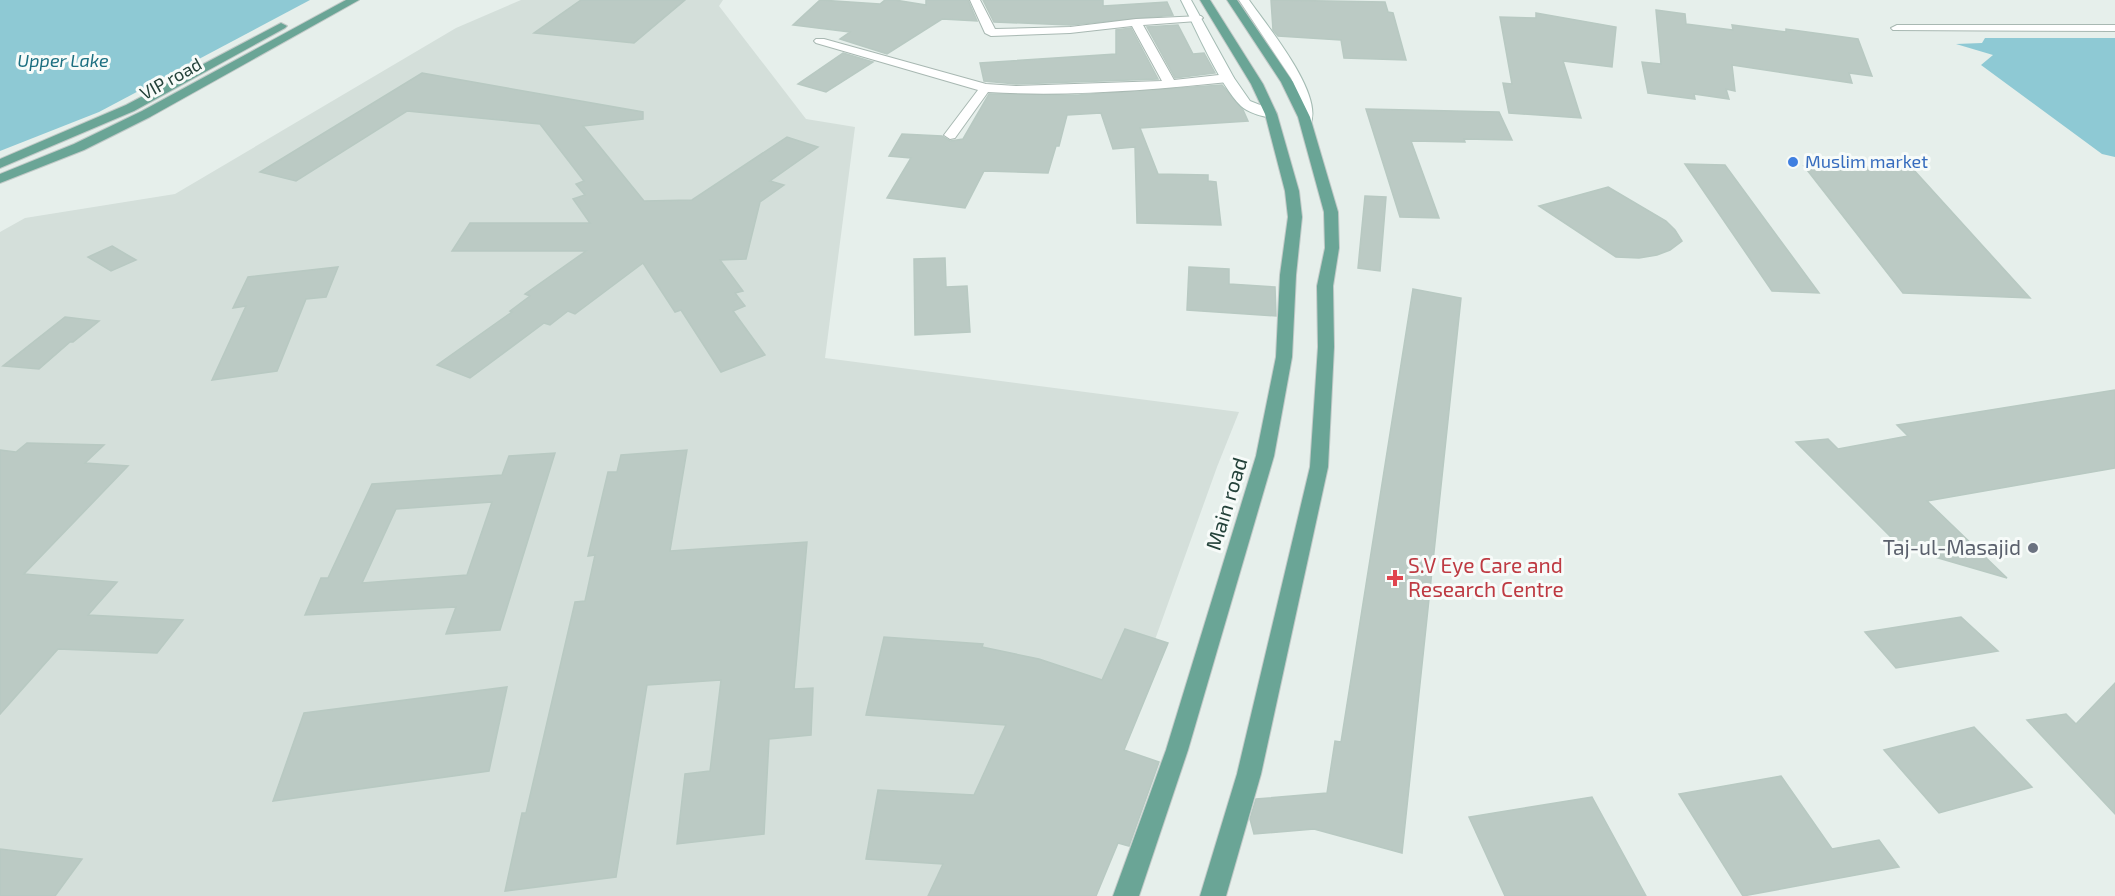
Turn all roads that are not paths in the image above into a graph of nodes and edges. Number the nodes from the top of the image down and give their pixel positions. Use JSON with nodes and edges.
{"nodes":[{"id":1,"x":329,"y":0,"type":"edge"},
{"id":2,"x":354,"y":0,"type":"edge"},
{"id":3,"x":975,"y":0,"type":"edge"},
{"id":4,"x":1186,"y":0,"type":"edge"},
{"id":5,"x":1205,"y":0,"type":"edge"},
{"id":6,"x":1232,"y":0,"type":"edge"},
{"id":7,"x":1244,"y":0,"type":"edge"},
{"id":8,"x":1197,"y":18,"type":"junction"},
{"id":9,"x":1136,"y":22,"type":"junction"},
{"id":10,"x":1897,"y":28,"type":"dead end"},
{"id":11,"x":2115,"y":28,"type":"edge"},
{"id":12,"x":820,"y":41,"type":"dead end"},
{"id":13,"x":1228,"y":78,"type":"junction"},
{"id":14,"x":1170,"y":84,"type":"junction"},
{"id":15,"x":985,"y":88,"type":"junction"},
{"id":16,"x":1271,"y":114,"type":"junction"},
{"id":17,"x":1306,"y":122,"type":"junction"},
{"id":18,"x":950,"y":135,"type":"dead end"},
{"id":19,"x":0,"y":164,"type":"edge"},
{"id":20,"x":0,"y":179,"type":"edge"},
{"id":21,"x":1126,"y":896,"type":"edge"},
{"id":22,"x":1213,"y":896,"type":"edge"}],
"edges":[{"from":1,"to":19,"type":"main road","name":"VIP road"},
{"from":2,"to":20,"type":"main road","name":"VIP road"},
{"from":3,"to":9,"type":"street"},
{"from":4,"to":8,"type":"street"},
{"from":5,"to":16,"type":"main road","name":"Main road"},
{"from":6,"to":17,"type":"main road"},
{"from":7,"to":17,"type":"street"},
{"from":8,"to":9,"type":"street"},
{"from":8,"to":13,"type":"street"},
{"from":9,"to":14,"type":"street"},
{"from":10,"to":11,"type":"street"},
{"from":12,"to":15,"type":"street"},
{"from":13,"to":14,"type":"street"},
{"from":13,"to":16,"type":"street"},
{"from":14,"to":15,"type":"street"},
{"from":15,"to":18,"type":"street"},
{"from":16,"to":21,"type":"main road","name":"Main road"},
{"from":17,"to":22,"type":"main road"}]}
